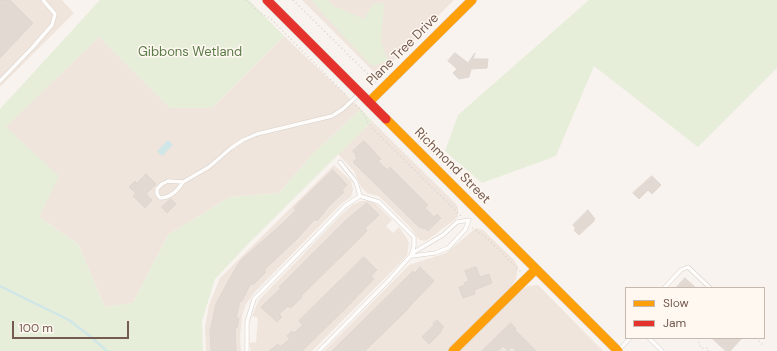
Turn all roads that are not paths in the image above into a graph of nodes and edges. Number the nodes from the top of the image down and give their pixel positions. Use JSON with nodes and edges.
{"nodes":[{"id":1,"x":43,"y":0,"type":"edge"},
{"id":2,"x":267,"y":0,"type":"edge"},
{"id":3,"x":472,"y":0,"type":"edge"},
{"id":4,"x":0,"y":81,"type":"edge"},
{"id":5,"x":360,"y":93,"type":"junction"},
{"id":6,"x":369,"y":102,"type":"junction"},
{"id":7,"x":340,"y":162,"type":"dead end"},
{"id":8,"x":183,"y":182,"type":"junction"},
{"id":9,"x":360,"y":196,"type":"junction"},
{"id":10,"x":411,"y":256,"type":"junction"},
{"id":11,"x":536,"y":269,"type":"junction"},
{"id":12,"x":665,"y":287,"type":"edge"},
{"id":13,"x":709,"y":287,"type":"edge"},
{"id":14,"x":629,"y":339,"type":"edge"},
{"id":15,"x":650,"y":339,"type":"edge"},
{"id":16,"x":615,"y":350,"type":"edge"},
{"id":17,"x":246,"y":351,"type":"edge"},
{"id":18,"x":319,"y":351,"type":"edge"},
{"id":19,"x":453,"y":351,"type":"edge"},
{"id":20,"x":662,"y":351,"type":"edge"}],
"edges":[{"from":1,"to":4,"type":"lane"},
{"from":2,"to":5,"type":"main road","name":"Richmond Street"},
{"from":3,"to":6,"type":"main road","name":"Plane Tree Drive"},
{"from":5,"to":6,"type":"main road","name":"Richmond Street"},
{"from":5,"to":8,"type":"lane"},
{"from":6,"to":11,"type":"main road","name":"Richmond Street"},
{"from":7,"to":9,"type":"lane"},
{"from":8,"to":8,"type":"lane"},
{"from":9,"to":10,"type":"lane"},
{"from":9,"to":17,"type":"lane"},
{"from":10,"to":10,"type":"lane"},
{"from":10,"to":18,"type":"lane"},
{"from":11,"to":16,"type":"main road","name":"Richmond Street"},
{"from":11,"to":19,"type":"main road"},
{"from":12,"to":13,"type":"lane"},
{"from":14,"to":16,"type":"lane"},
{"from":15,"to":20,"type":"lane"}]}
